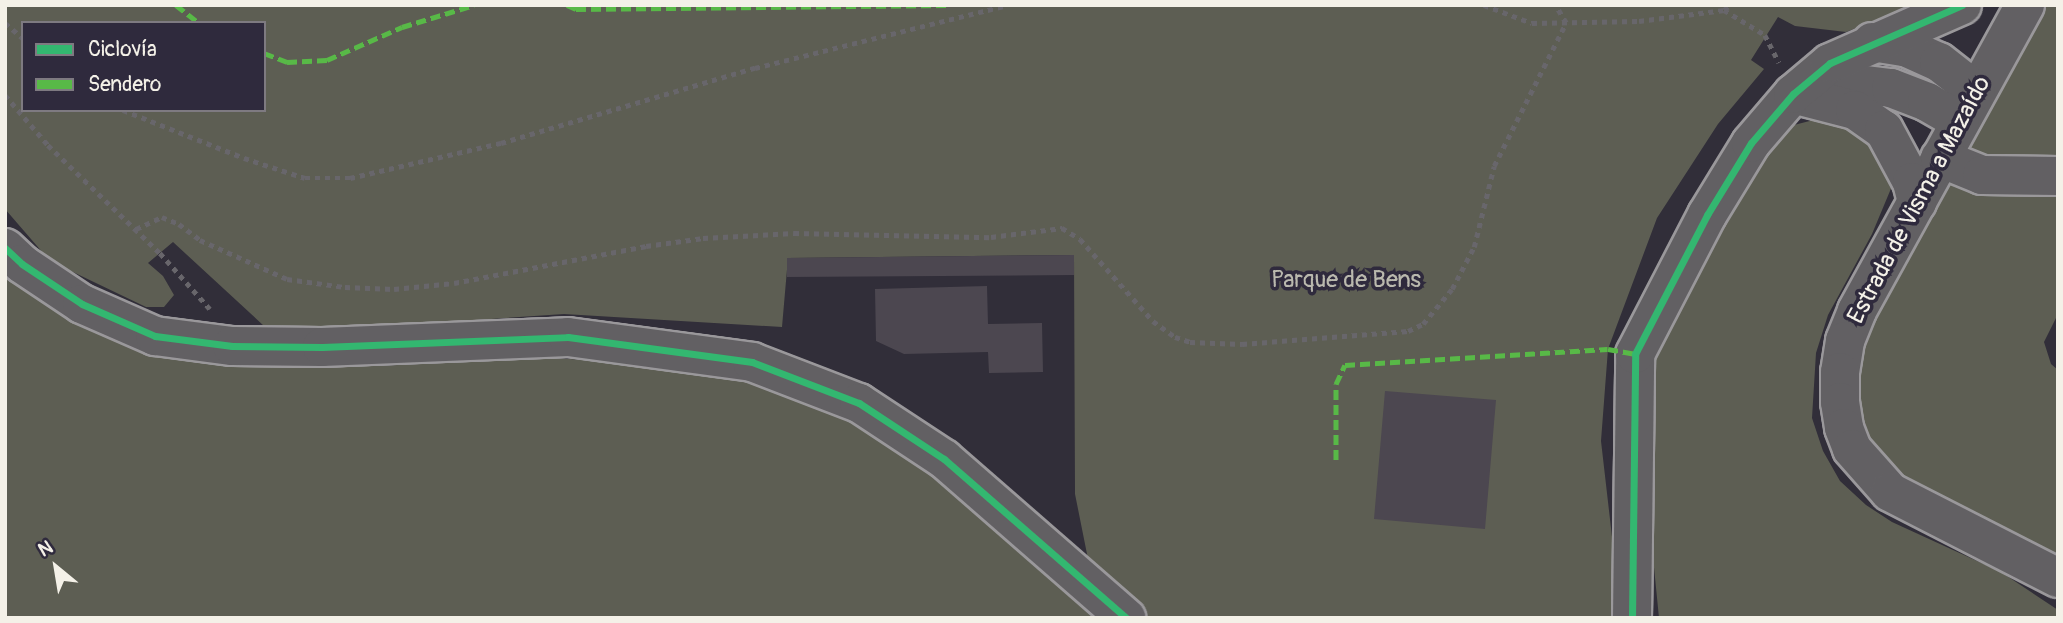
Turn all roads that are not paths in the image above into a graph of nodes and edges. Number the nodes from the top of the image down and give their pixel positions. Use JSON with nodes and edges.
{"nodes":[{"id":1,"x":1962,"y":5,"type":"edge"},
{"id":2,"x":2025,"y":5,"type":"edge"},
{"id":3,"x":1872,"y":42,"type":"junction"},
{"id":4,"x":1793,"y":94,"type":"junction"},
{"id":5,"x":1968,"y":106,"type":"junction"},
{"id":6,"x":1940,"y":158,"type":"junction"},
{"id":7,"x":2058,"y":176,"type":"edge"},
{"id":8,"x":1917,"y":202,"type":"junction"},
{"id":9,"x":5,"y":248,"type":"edge"},
{"id":10,"x":2058,"y":578,"type":"edge"},
{"id":11,"x":1126,"y":618,"type":"edge"},
{"id":12,"x":1632,"y":618,"type":"edge"}],
"edges":[{"from":1,"to":3,"type":"street"},
{"from":2,"to":5,"type":"street","name":"Estrada de Visma a Mazaído"},
{"from":3,"to":4,"type":"street"},
{"from":3,"to":5,"type":"street"},
{"from":4,"to":5,"type":"street"},
{"from":4,"to":8,"type":"street"},
{"from":4,"to":12,"type":"street"},
{"from":5,"to":6,"type":"street","name":"Estrada de Visma a Mazaído"},
{"from":6,"to":7,"type":"street"},
{"from":6,"to":8,"type":"street","name":"Estrada de Visma a Mazaído"},
{"from":8,"to":10,"type":"street","name":"Estrada de Visma a Mazaído"},
{"from":9,"to":11,"type":"street"}]}
